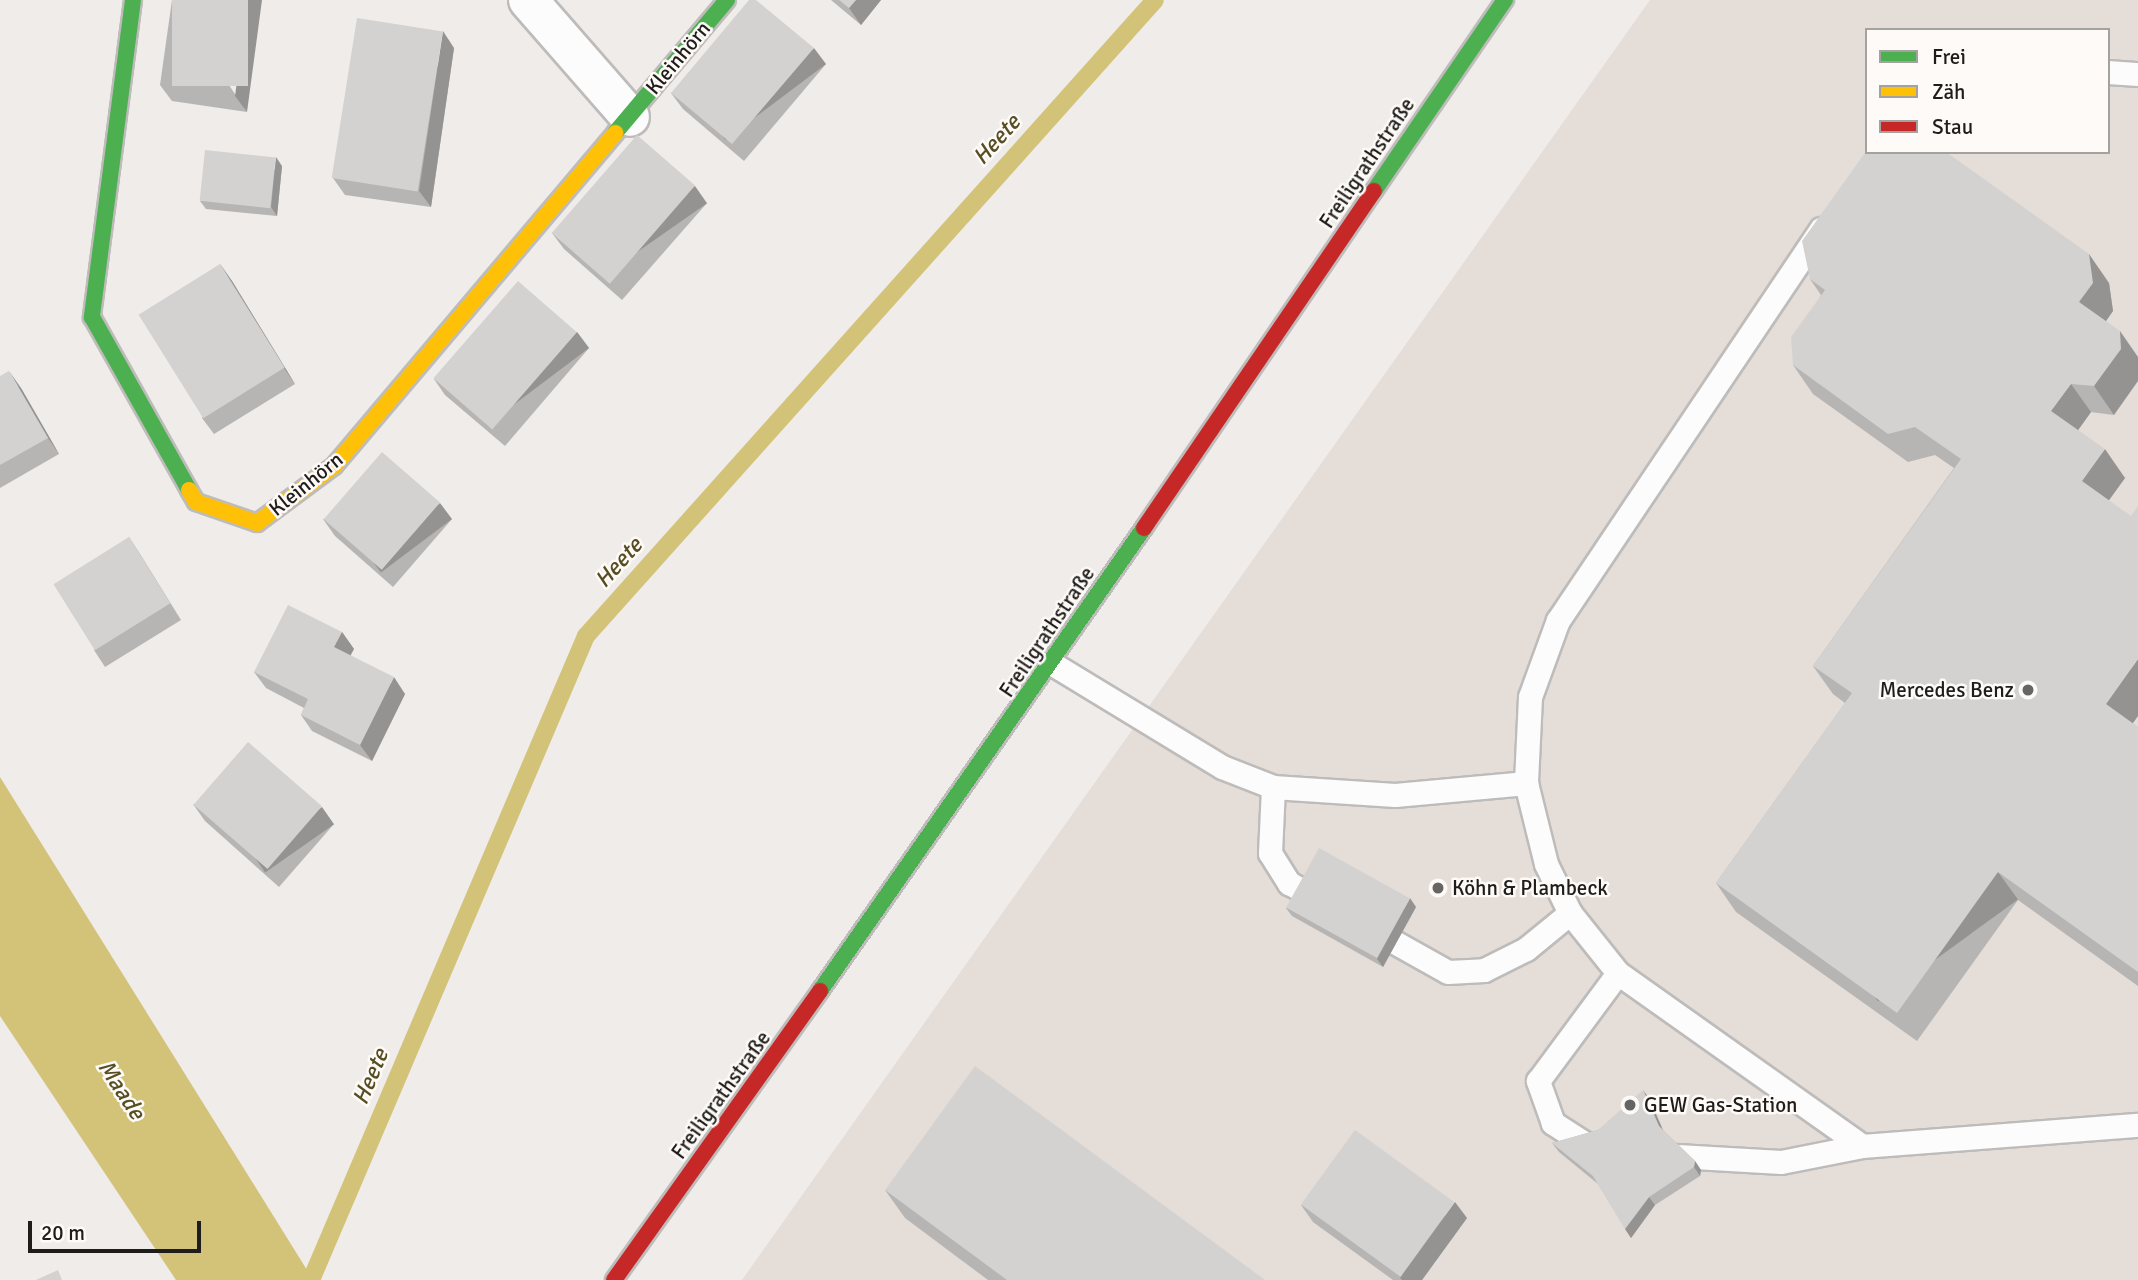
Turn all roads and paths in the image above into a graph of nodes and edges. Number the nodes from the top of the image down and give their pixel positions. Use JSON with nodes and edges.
{"nodes":[{"id":1,"x":133,"y":0,"type":"edge"},
{"id":2,"x":528,"y":0,"type":"edge"},
{"id":3,"x":727,"y":0,"type":"edge"},
{"id":4,"x":1505,"y":0,"type":"edge"},
{"id":5,"x":2110,"y":72,"type":"edge"},
{"id":6,"x":2138,"y":74,"type":"edge"},
{"id":7,"x":630,"y":117,"type":"junction"},
{"id":8,"x":1832,"y":213,"type":"edge"},
{"id":9,"x":1051,"y":663,"type":"junction"},
{"id":10,"x":1526,"y":783,"type":"junction"},
{"id":11,"x":1273,"y":787,"type":"junction"},
{"id":12,"x":1570,"y":914,"type":"junction"},
{"id":13,"x":1618,"y":973,"type":"junction"},
{"id":14,"x":2138,"y":1125,"type":"edge"},
{"id":15,"x":1861,"y":1146,"type":"junction"},
{"id":16,"x":614,"y":1280,"type":"edge"}],
"edges":[{"from":1,"to":7,"type":"main road","name":"Kleinhörn"},
{"from":2,"to":7,"type":"street","name":"Kleinhörn"},
{"from":3,"to":7,"type":"main road","name":"Kleinhörn"},
{"from":4,"to":9,"type":"main road","name":"Freiligrathstraße"},
{"from":5,"to":6,"type":"lane"},
{"from":8,"to":10,"type":"lane"},
{"from":9,"to":11,"type":"lane"},
{"from":9,"to":16,"type":"main road","name":"Freiligrathstraße"},
{"from":10,"to":11,"type":"lane"},
{"from":10,"to":12,"type":"lane"},
{"from":11,"to":12,"type":"lane"},
{"from":12,"to":13,"type":"lane"},
{"from":13,"to":15,"type":"lane"},
{"from":13,"to":15,"type":"lane"},
{"from":14,"to":15,"type":"lane"}]}
